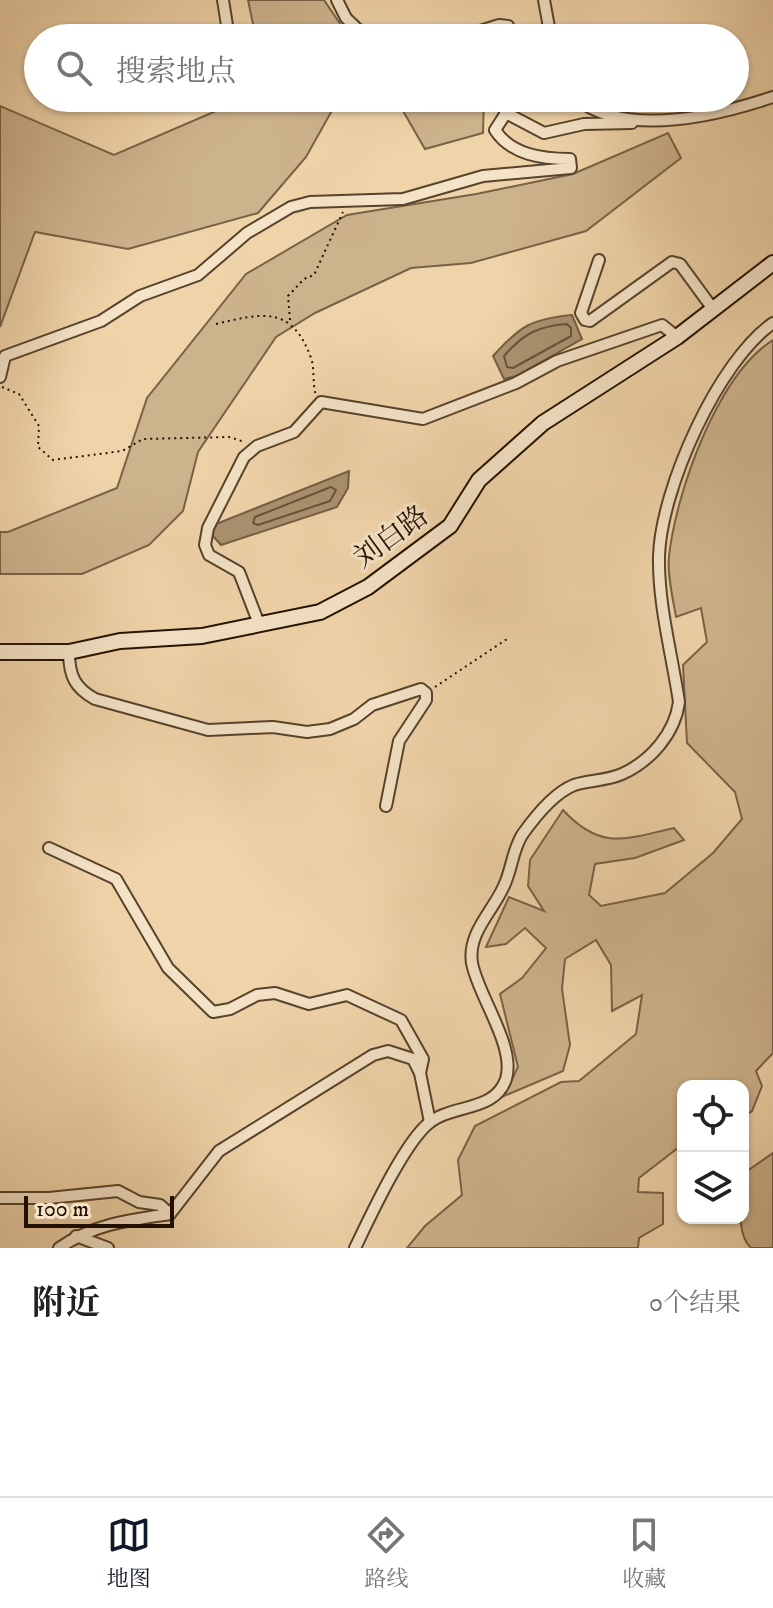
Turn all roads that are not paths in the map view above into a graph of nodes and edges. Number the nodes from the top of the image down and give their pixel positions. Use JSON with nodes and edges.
{"nodes":[{"id":1,"x":223,"y":0,"type":"edge"},
{"id":2,"x":337,"y":0,"type":"edge"},
{"id":3,"x":544,"y":0,"type":"edge"},
{"id":4,"x":227,"y":24,"type":"edge"},
{"id":5,"x":352,"y":24,"type":"edge"},
{"id":6,"x":548,"y":24,"type":"edge"},
{"id":7,"x":773,"y":97,"type":"edge"},
{"id":8,"x":749,"y":104,"type":"edge"},
{"id":9,"x":604,"y":112,"type":"edge"},
{"id":10,"x":719,"y":112,"type":"edge"},
{"id":11,"x":506,"y":113,"type":"joint"},
{"id":12,"x":638,"y":122,"type":"junction"},
{"id":13,"x":599,"y":260,"type":"dead end"},
{"id":14,"x":773,"y":263,"type":"edge"},
{"id":15,"x":713,"y":309,"type":"junction"},
{"id":16,"x":773,"y":323,"type":"edge"},
{"id":17,"x":677,"y":337,"type":"junction"},
{"id":18,"x":0,"y":377,"type":"edge"},
{"id":19,"x":259,"y":624,"type":"junction"},
{"id":20,"x":0,"y":652,"type":"edge"},
{"id":21,"x":69,"y":652,"type":"junction"},
{"id":22,"x":386,"y":806,"type":"dead end"},
{"id":23,"x":49,"y":848,"type":"dead end"},
{"id":24,"x":420,"y":1073,"type":"junction"},
{"id":25,"x":430,"y":1122,"type":"junction"},
{"id":26,"x":0,"y":1198,"type":"edge"},
{"id":27,"x":170,"y":1214,"type":"junction"},
{"id":28,"x":76,"y":1236,"type":"junction"},
{"id":29,"x":59,"y":1248,"type":"edge"},
{"id":30,"x":108,"y":1248,"type":"edge"},
{"id":31,"x":355,"y":1248,"type":"edge"}],
"edges":[{"from":1,"to":4,"type":"street"},
{"from":2,"to":5,"type":"street"},
{"from":3,"to":6,"type":"street"},
{"from":7,"to":8,"type":"street"},
{"from":9,"to":12,"type":"street"},
{"from":10,"to":12,"type":"street"},
{"from":11,"to":12,"type":"street"},
{"from":11,"to":18,"type":"street"},
{"from":13,"to":15,"type":"street"},
{"from":14,"to":15,"type":"street","name":"刘白路"},
{"from":15,"to":17,"type":"street","name":"刘白路"},
{"from":16,"to":25,"type":"street"},
{"from":17,"to":19,"type":"street","name":"刘白路"},
{"from":17,"to":19,"type":"street"},
{"from":19,"to":21,"type":"street","name":"刘白路"},
{"from":20,"to":21,"type":"street","name":"刘白路"},
{"from":21,"to":22,"type":"street"},
{"from":23,"to":24,"type":"street"},
{"from":24,"to":25,"type":"street"},
{"from":24,"to":27,"type":"street"},
{"from":25,"to":31,"type":"street"},
{"from":26,"to":27,"type":"street"},
{"from":27,"to":28,"type":"street"},
{"from":28,"to":29,"type":"street"},
{"from":28,"to":30,"type":"street"}]}
